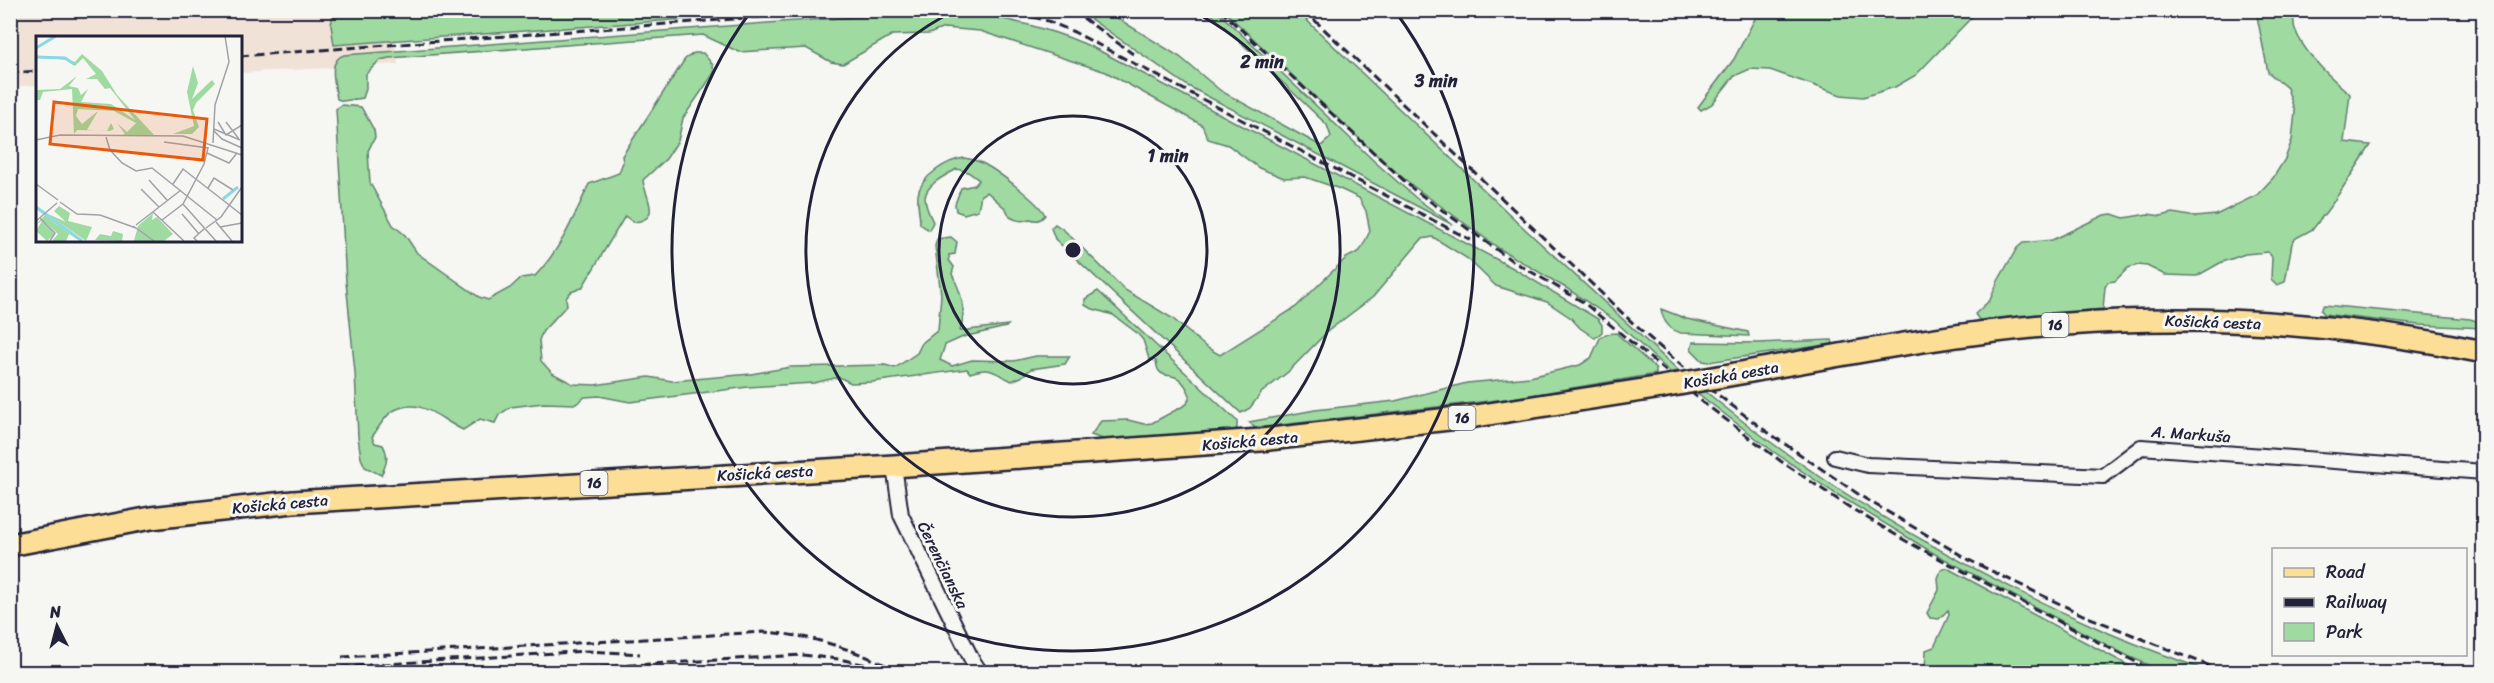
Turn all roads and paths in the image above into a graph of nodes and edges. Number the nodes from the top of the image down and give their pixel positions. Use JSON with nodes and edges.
{"nodes":[{"id":1,"x":2484,"y":352,"type":"edge"},
{"id":2,"x":1835,"y":457,"type":"dead end"},
{"id":3,"x":894,"y":466,"type":"junction"},
{"id":4,"x":2484,"y":472,"type":"edge"},
{"id":5,"x":10,"y":545,"type":"edge"},
{"id":6,"x":980,"y":672,"type":"edge"}],
"edges":[{"from":1,"to":3,"type":"main road","name":"Košická cesta","number":"16","bridge":true},
{"from":2,"to":4,"type":"street","name":"A. Markuša"},
{"from":3,"to":5,"type":"main road","name":"Košická cesta","number":"16"},
{"from":3,"to":6,"type":"street","name":"Čerenčianska"}]}
